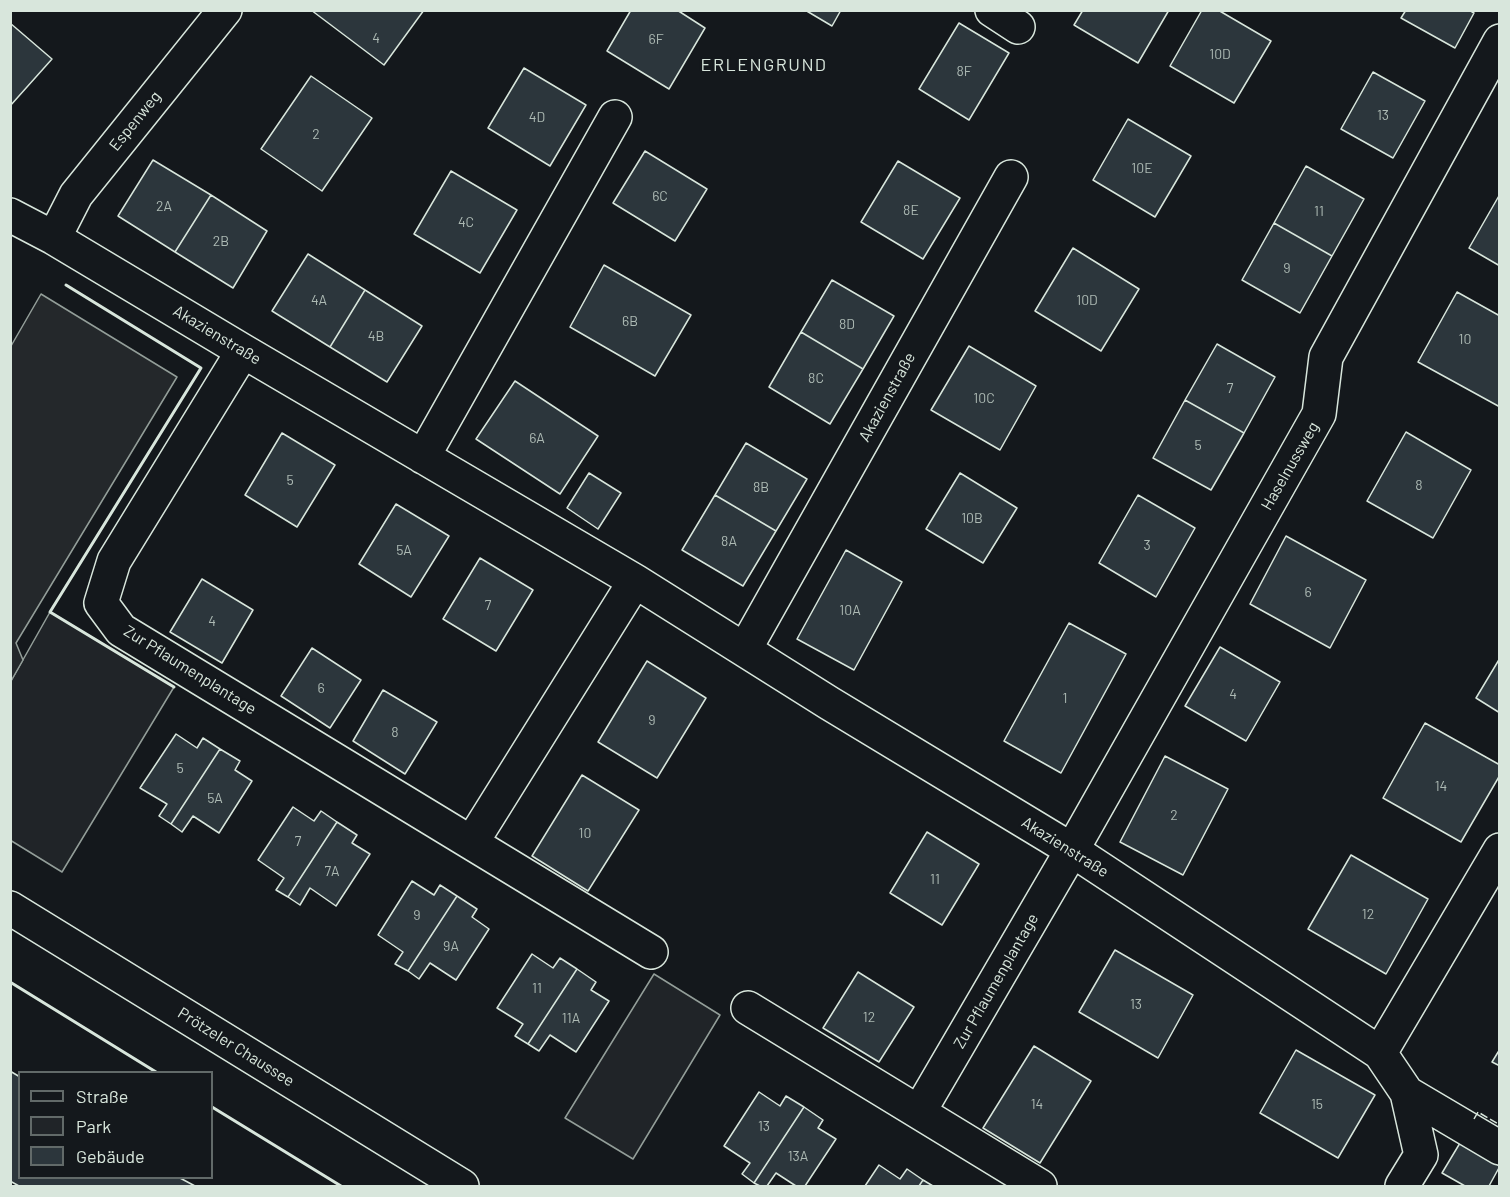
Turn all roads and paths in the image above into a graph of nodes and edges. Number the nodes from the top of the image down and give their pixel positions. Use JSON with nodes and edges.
{"nodes":[{"id":1,"x":225,"y":10,"type":"edge"},
{"id":2,"x":1500,"y":41,"type":"edge"},
{"id":3,"x":615,"y":117,"type":"dead end"},
{"id":4,"x":1011,"y":177,"type":"dead end"},
{"id":5,"x":10,"y":215,"type":"edge"},
{"id":6,"x":54,"y":238,"type":"junction"},
{"id":7,"x":243,"y":351,"type":"junction"},
{"id":8,"x":423,"y":457,"type":"junction"},
{"id":9,"x":634,"y":581,"type":"junction"},
{"id":10,"x":745,"y":649,"type":"junction"},
{"id":11,"x":472,"y":842,"type":"junction"},
{"id":12,"x":1072,"y":850,"type":"junction"},
{"id":13,"x":1500,"y":850,"type":"edge"},
{"id":14,"x":10,"y":908,"type":"edge"},
{"id":15,"x":651,"y":952,"type":"dead end"},
{"id":16,"x":748,"y":1008,"type":"dead end"},
{"id":17,"x":1380,"y":1053,"type":"junction"},
{"id":18,"x":1407,"y":1093,"type":"junction"},
{"id":19,"x":919,"y":1112,"type":"junction"},
{"id":20,"x":1500,"y":1148,"type":"edge"},
{"id":21,"x":462,"y":1186,"type":"edge"},
{"id":22,"x":1040,"y":1186,"type":"edge"},
{"id":23,"x":1402,"y":1186,"type":"edge"}],
"edges":[{"from":1,"to":6,"type":"street","name":"Espenweg"},
{"from":2,"to":12,"type":"street","name":"Haselnussweg"},
{"from":3,"to":8,"type":"street"},
{"from":4,"to":10,"type":"street","name":"Akazienstraße"},
{"from":5,"to":6,"type":"street","name":"Akazienstraße"},
{"from":6,"to":7,"type":"street","name":"Akazienstraße"},
{"from":7,"to":8,"type":"street","name":"Akazienstraße"},
{"from":7,"to":11,"type":"street","name":"Zur Pflaumenplantage"},
{"from":8,"to":9,"type":"street","name":"Akazienstraße"},
{"from":9,"to":10,"type":"street","name":"Akazienstraße"},
{"from":9,"to":11,"type":"street"},
{"from":10,"to":12,"type":"street","name":"Akazienstraße"},
{"from":11,"to":15,"type":"street","name":"Zur Pflaumenplantage"},
{"from":12,"to":17,"type":"street","name":"Akazienstraße"},
{"from":12,"to":19,"type":"street","name":"Zur Pflaumenplantage"},
{"from":13,"to":17,"type":"street"},
{"from":14,"to":21,"type":"street","name":"Prötzeler Chaussee"},
{"from":16,"to":19,"type":"street"},
{"from":17,"to":18,"type":"street","name":"Akazienstraße"},
{"from":18,"to":20,"type":"street","name":"Akazienstraße"},
{"from":18,"to":23,"type":"street"},
{"from":19,"to":22,"type":"street"}]}
